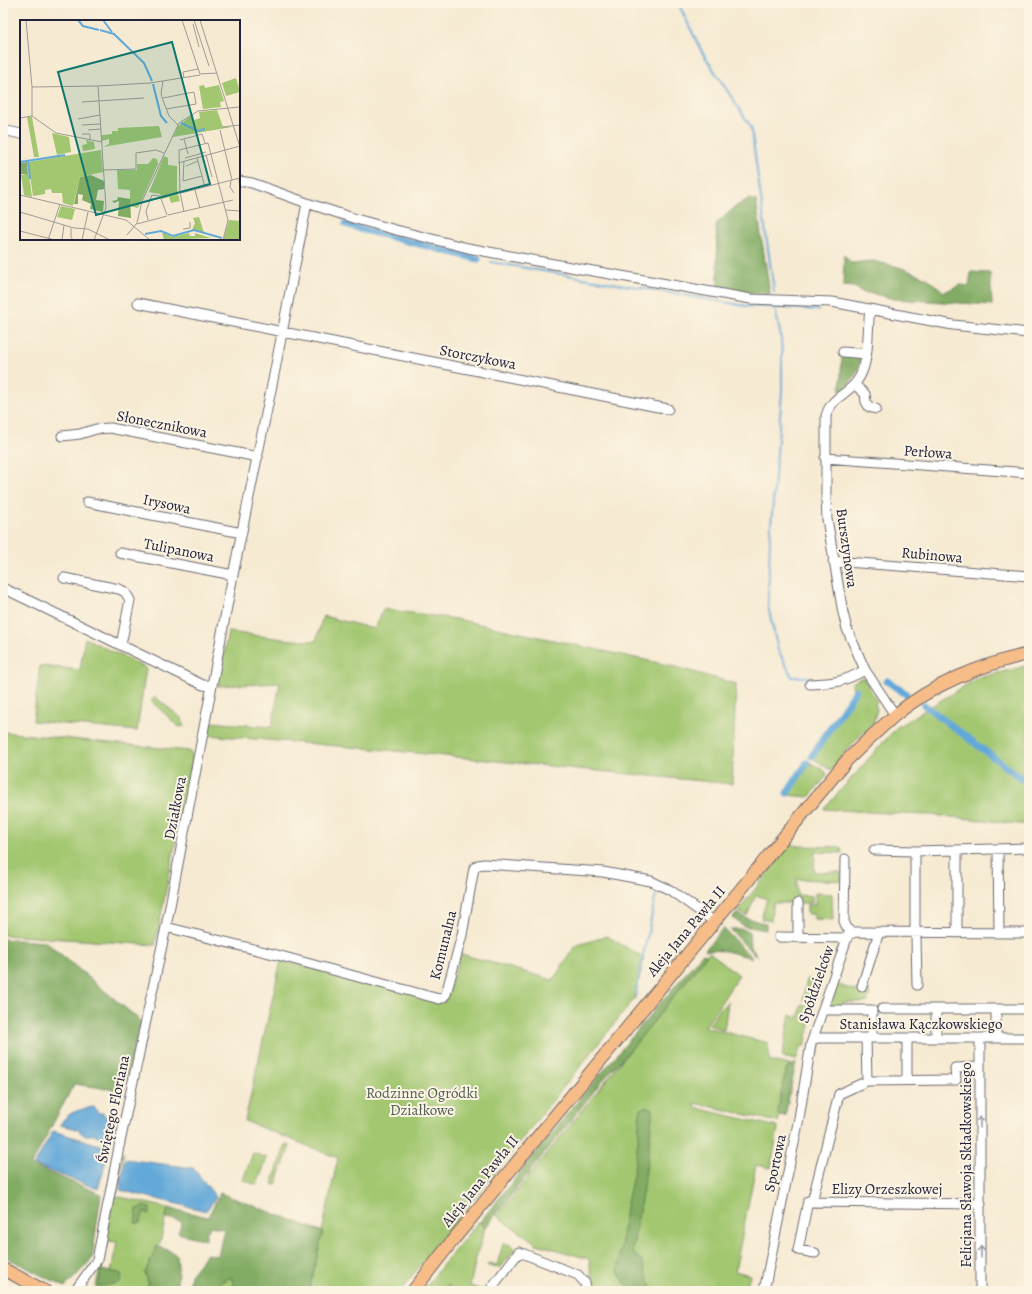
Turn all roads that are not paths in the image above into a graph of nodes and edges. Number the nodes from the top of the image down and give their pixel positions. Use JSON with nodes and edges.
{"nodes":[{"id":1,"x":3,"y":130,"type":"edge"},
{"id":2,"x":20,"y":134,"type":"edge"},
{"id":3,"x":240,"y":181,"type":"edge"},
{"id":4,"x":307,"y":203,"type":"junction"},
{"id":5,"x":138,"y":304,"type":"dead end"},
{"id":6,"x":870,"y":309,"type":"junction"},
{"id":7,"x":283,"y":332,"type":"junction"},
{"id":8,"x":1029,"y":333,"type":"edge"},
{"id":9,"x":844,"y":352,"type":"dead end"},
{"id":10,"x":866,"y":354,"type":"junction"},
{"id":11,"x":855,"y":385,"type":"junction"},
{"id":12,"x":668,"y":409,"type":"dead end"},
{"id":13,"x":876,"y":409,"type":"dead end"},
{"id":14,"x":62,"y":436,"type":"dead end"},
{"id":15,"x":258,"y":457,"type":"junction"},
{"id":16,"x":825,"y":458,"type":"junction"},
{"id":17,"x":1029,"y":473,"type":"edge"},
{"id":18,"x":87,"y":502,"type":"dead end"},
{"id":19,"x":242,"y":534,"type":"junction"},
{"id":20,"x":120,"y":552,"type":"dead end"},
{"id":21,"x":833,"y":561,"type":"junction"},
{"id":22,"x":233,"y":575,"type":"junction"},
{"id":23,"x":1029,"y":576,"type":"edge"},
{"id":24,"x":64,"y":578,"type":"dead end"},
{"id":25,"x":3,"y":588,"type":"edge"},
{"id":26,"x":121,"y":645,"type":"junction"},
{"id":27,"x":1029,"y":654,"type":"edge"},
{"id":28,"x":866,"y":670,"type":"junction"},
{"id":29,"x":810,"y":684,"type":"dead end"},
{"id":30,"x":211,"y":690,"type":"junction"},
{"id":31,"x":895,"y":715,"type":"junction"},
{"id":32,"x":1029,"y":848,"type":"edge"},
{"id":33,"x":998,"y":849,"type":"junction"},
{"id":34,"x":874,"y":850,"type":"dead end"},
{"id":35,"x":956,"y":850,"type":"junction"},
{"id":36,"x":915,"y":851,"type":"junction"},
{"id":37,"x":845,"y":859,"type":"dead end"},
{"id":38,"x":798,"y":903,"type":"dead end"},
{"id":39,"x":715,"y":922,"type":"junction"},
{"id":40,"x":166,"y":927,"type":"junction"},
{"id":41,"x":879,"y":932,"type":"junction"},
{"id":42,"x":914,"y":932,"type":"junction"},
{"id":43,"x":999,"y":932,"type":"junction"},
{"id":44,"x":957,"y":933,"type":"junction"},
{"id":45,"x":1029,"y":933,"type":"edge"},
{"id":46,"x":849,"y":935,"type":"junction"},
{"id":47,"x":779,"y":937,"type":"dead end"},
{"id":48,"x":798,"y":937,"type":"junction"},
{"id":49,"x":917,"y":985,"type":"dead end"},
{"id":50,"x":862,"y":986,"type":"dead end"},
{"id":51,"x":936,"y":1009,"type":"junction"},
{"id":52,"x":996,"y":1009,"type":"junction"},
{"id":53,"x":1029,"y":1009,"type":"edge"},
{"id":54,"x":822,"y":1010,"type":"junction"},
{"id":55,"x":882,"y":1010,"type":"dead end"},
{"id":56,"x":869,"y":1038,"type":"junction"},
{"id":57,"x":907,"y":1038,"type":"junction"},
{"id":58,"x":936,"y":1038,"type":"junction"},
{"id":59,"x":980,"y":1038,"type":"junction"},
{"id":60,"x":996,"y":1038,"type":"junction"},
{"id":61,"x":1029,"y":1038,"type":"edge"},
{"id":62,"x":812,"y":1040,"type":"junction"},
{"id":63,"x":980,"y":1067,"type":"junction"},
{"id":64,"x":907,"y":1080,"type":"junction"},
{"id":65,"x":867,"y":1081,"type":"junction"},
{"id":66,"x":814,"y":1202,"type":"junction"},
{"id":67,"x":981,"y":1204,"type":"junction"},
{"id":68,"x":815,"y":1253,"type":"dead end"},
{"id":69,"x":3,"y":1269,"type":"edge"},
{"id":70,"x":413,"y":1290,"type":"edge"},
{"id":71,"x":45,"y":1291,"type":"edge"},
{"id":72,"x":75,"y":1291,"type":"edge"},
{"id":73,"x":489,"y":1291,"type":"edge"},
{"id":74,"x":586,"y":1291,"type":"edge"},
{"id":75,"x":764,"y":1291,"type":"edge"},
{"id":76,"x":980,"y":1291,"type":"edge"}],
"edges":[{"from":1,"to":2,"type":"street"},
{"from":3,"to":4,"type":"street"},
{"from":4,"to":6,"type":"street"},
{"from":4,"to":7,"type":"street","name":"Działkowa"},
{"from":5,"to":7,"type":"street","name":"Storczykowa"},
{"from":6,"to":8,"type":"street"},
{"from":6,"to":10,"type":"street","name":"Bursztynowa"},
{"from":7,"to":12,"type":"street","name":"Storczykowa"},
{"from":7,"to":15,"type":"street","name":"Działkowa"},
{"from":9,"to":10,"type":"street"},
{"from":10,"to":11,"type":"street","name":"Bursztynowa"},
{"from":11,"to":13,"type":"street"},
{"from":11,"to":16,"type":"street","name":"Bursztynowa"},
{"from":14,"to":15,"type":"street","name":"Słonecznikowa"},
{"from":15,"to":19,"type":"street","name":"Działkowa"},
{"from":16,"to":17,"type":"street","name":"Perłowa"},
{"from":16,"to":21,"type":"street","name":"Bursztynowa"},
{"from":18,"to":19,"type":"street","name":"Irysowa"},
{"from":19,"to":22,"type":"street","name":"Działkowa"},
{"from":20,"to":22,"type":"street","name":"Tulipanowa"},
{"from":21,"to":23,"type":"street","name":"Rubinowa"},
{"from":21,"to":28,"type":"street","name":"Bursztynowa"},
{"from":22,"to":30,"type":"street","name":"Działkowa"},
{"from":24,"to":26,"type":"street"},
{"from":25,"to":26,"type":"street"},
{"from":26,"to":30,"type":"street"},
{"from":27,"to":31,"type":"main road","name":"Aleja Jana Pawła II"},
{"from":28,"to":29,"type":"street"},
{"from":28,"to":31,"type":"street","name":"Bursztynowa"},
{"from":30,"to":40,"type":"street","name":"Działkowa"},
{"from":31,"to":39,"type":"main road","name":"Aleja Jana Pawła II"},
{"from":32,"to":33,"type":"street"},
{"from":33,"to":35,"type":"street"},
{"from":33,"to":43,"type":"street"},
{"from":34,"to":36,"type":"street"},
{"from":35,"to":36,"type":"street"},
{"from":35,"to":44,"type":"street"},
{"from":36,"to":42,"type":"street"},
{"from":37,"to":46,"type":"street","name":"Spółdzielców"},
{"from":38,"to":48,"type":"street"},
{"from":39,"to":40,"type":"street","name":"Komunalna"},
{"from":39,"to":70,"type":"main road","name":"Aleja Jana Pawła II"},
{"from":40,"to":72,"type":"street","name":"Świętego Floriana"},
{"from":41,"to":42,"type":"street","name":"Spółdzielców"},
{"from":41,"to":46,"type":"street","name":"Spółdzielców"},
{"from":41,"to":50,"type":"street"},
{"from":42,"to":44,"type":"street","name":"Spółdzielców"},
{"from":42,"to":49,"type":"street"},
{"from":43,"to":44,"type":"street","name":"Spółdzielców"},
{"from":43,"to":45,"type":"street","name":"Spółdzielców"},
{"from":46,"to":48,"type":"street","name":"Spółdzielców"},
{"from":46,"to":54,"type":"street","name":"Spółdzielców"},
{"from":47,"to":48,"type":"street","name":"Spółdzielców"},
{"from":51,"to":52,"type":"street"},
{"from":51,"to":55,"type":"street"},
{"from":51,"to":58,"type":"street"},
{"from":52,"to":53,"type":"street"},
{"from":52,"to":60,"type":"street"},
{"from":54,"to":56,"type":"street"},
{"from":54,"to":62,"type":"street","name":"Spółdzielców"},
{"from":56,"to":57,"type":"street","name":"Stanisława Kączkowskiego"},
{"from":56,"to":62,"type":"street","name":"Stanisława Kączkowskiego"},
{"from":56,"to":65,"type":"street"},
{"from":57,"to":58,"type":"street","name":"Stanisława Kączkowskiego"},
{"from":57,"to":64,"type":"street"},
{"from":58,"to":59,"type":"street","name":"Stanisława Kączkowskiego"},
{"from":59,"to":60,"type":"street","name":"Stanisława Kączkowskiego"},
{"from":59,"to":63,"type":"street","name":"Felicjana Sławoja Składkowskiego"},
{"from":60,"to":61,"type":"street","name":"Stanisława Kączkowskiego"},
{"from":62,"to":75,"type":"street","name":"Sportowa"},
{"from":63,"to":64,"type":"street"},
{"from":67,"to":63,"type":"street","name":"Felicjana Sławoja Składkowskiego","one_way":true},
{"from":64,"to":65,"type":"street"},
{"from":65,"to":66,"type":"street"},
{"from":66,"to":67,"type":"street","name":"Elizy Orzeszkowej"},
{"from":66,"to":68,"type":"street"},
{"from":76,"to":67,"type":"street","name":"Felicjana Sławoja Składkowskiego","one_way":true},
{"from":69,"to":71,"type":"main road"},
{"from":73,"to":74,"type":"street"}]}
